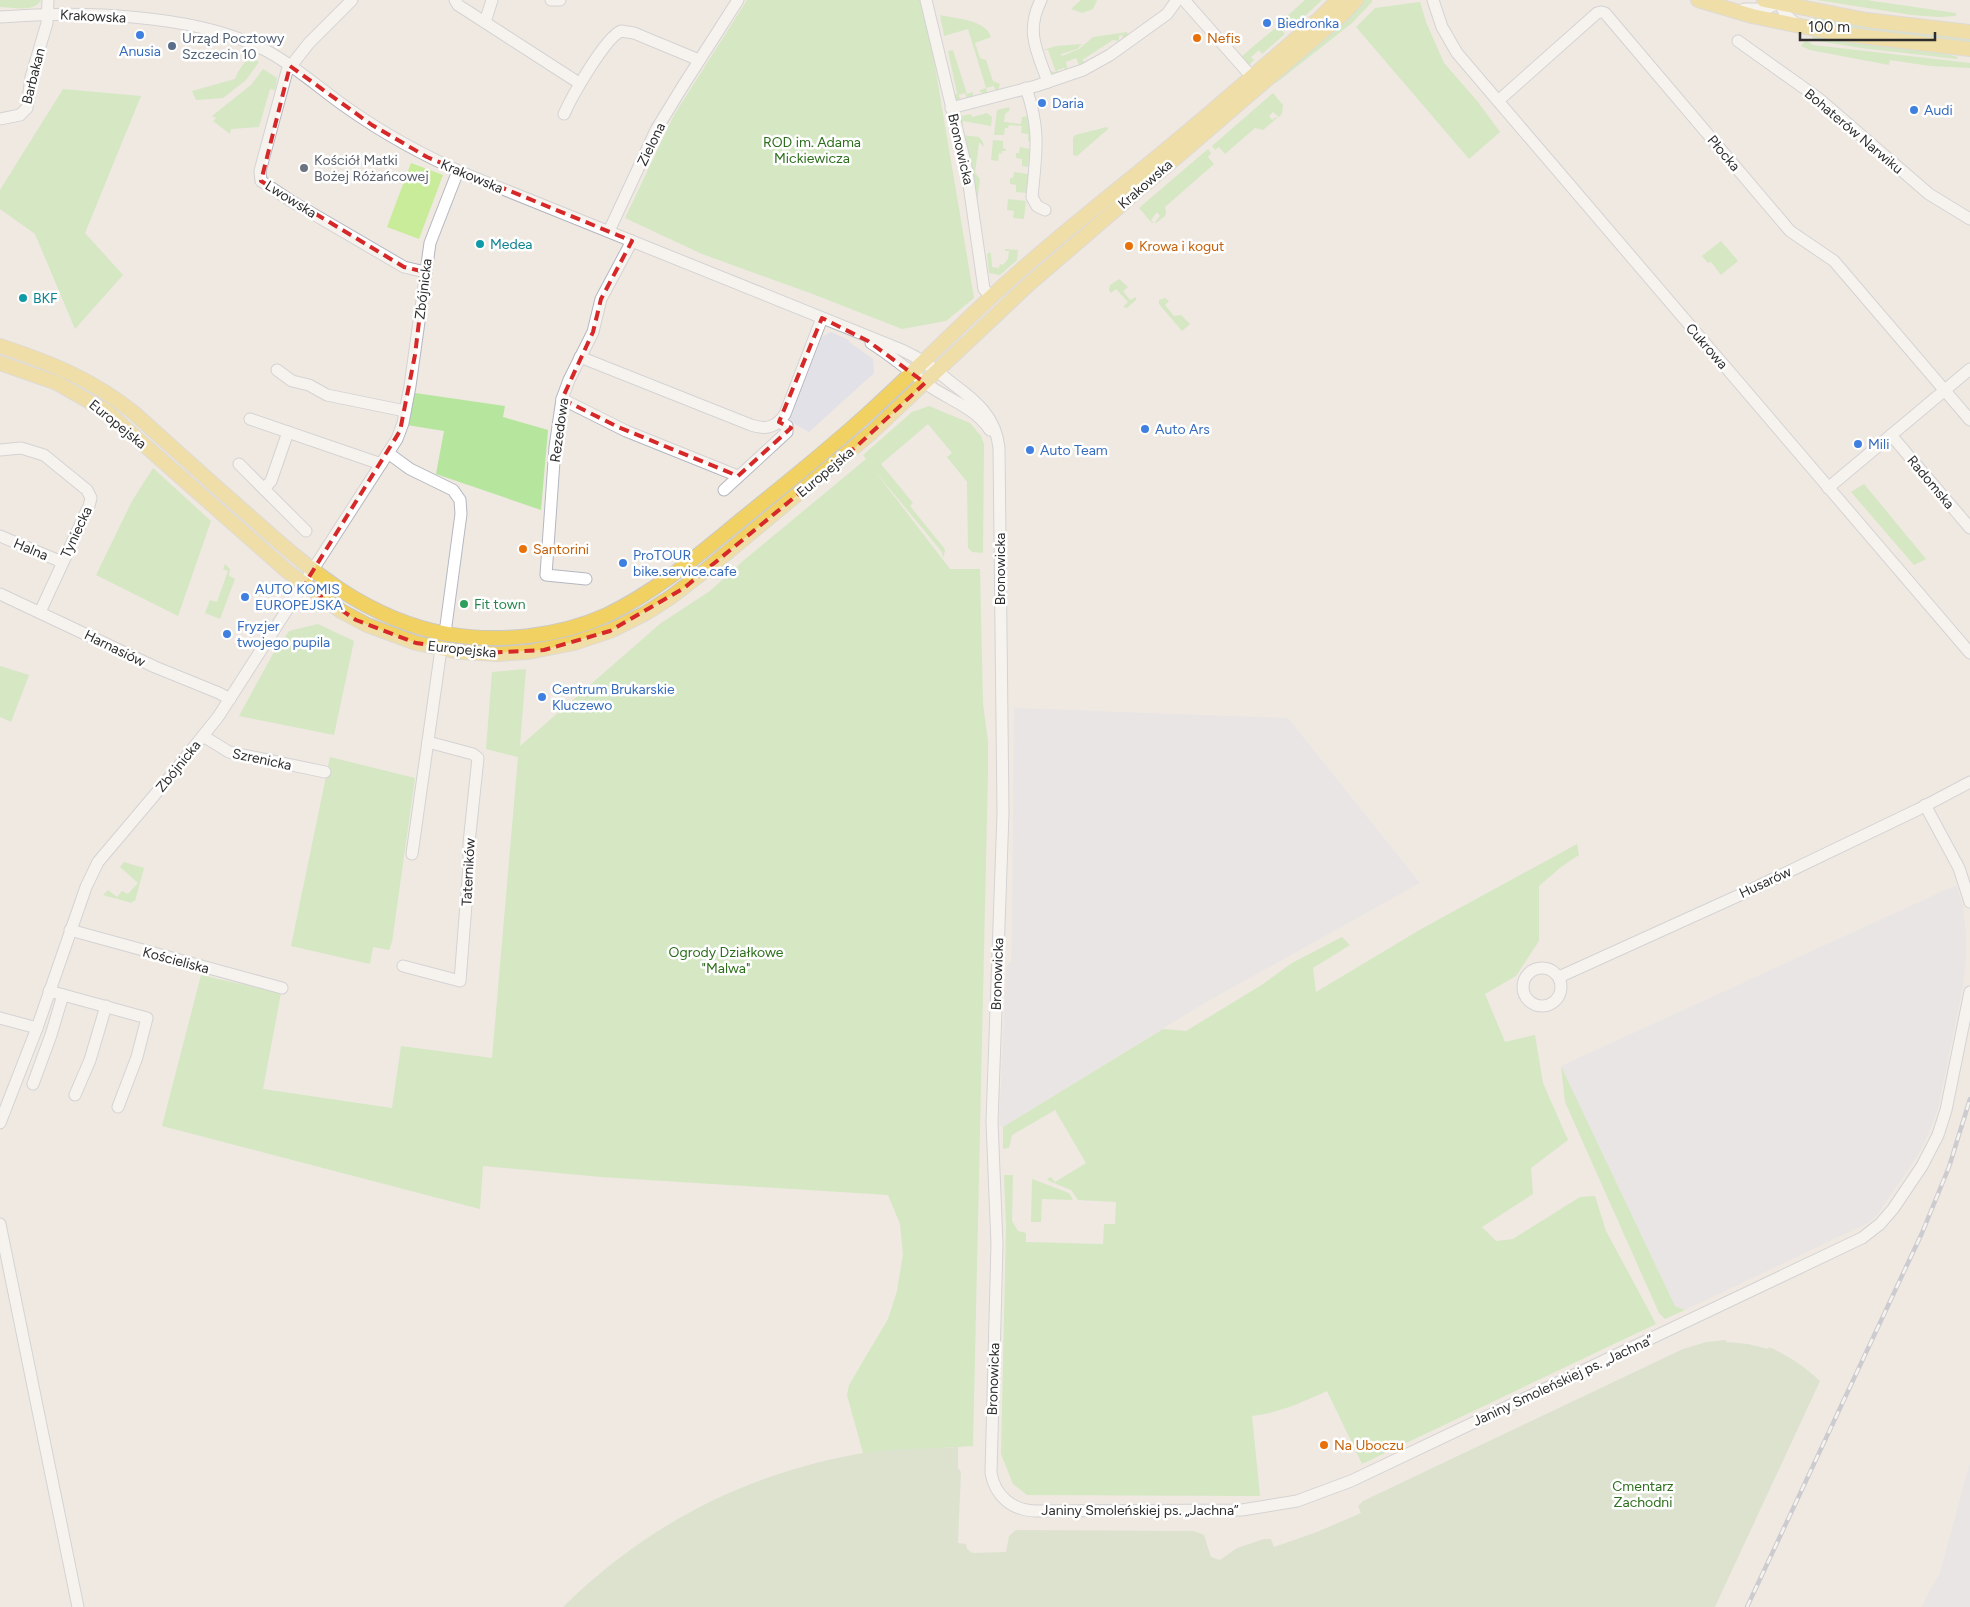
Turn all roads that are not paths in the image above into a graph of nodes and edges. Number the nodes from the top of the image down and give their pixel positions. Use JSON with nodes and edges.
{"nodes":[{"id":1,"x":48,"y":0,"type":"edge"},
{"id":2,"x":352,"y":0,"type":"edge"},
{"id":3,"x":455,"y":0,"type":"edge"},
{"id":4,"x":492,"y":0,"type":"edge"},
{"id":5,"x":551,"y":0,"type":"edge"},
{"id":6,"x":560,"y":0,"type":"edge"},
{"id":7,"x":738,"y":0,"type":"edge"},
{"id":8,"x":926,"y":0,"type":"edge"},
{"id":9,"x":1041,"y":0,"type":"edge"},
{"id":10,"x":1177,"y":0,"type":"edge"},
{"id":11,"x":1184,"y":0,"type":"edge"},
{"id":12,"x":1338,"y":0,"type":"edge"},
{"id":13,"x":1356,"y":0,"type":"edge"},
{"id":14,"x":1433,"y":0,"type":"edge"},
{"id":15,"x":1442,"y":0,"type":"edge"},
{"id":16,"x":1698,"y":0,"type":"edge"},
{"id":17,"x":1764,"y":0,"type":"edge"},
{"id":18,"x":1801,"y":0,"type":"edge"},
{"id":19,"x":1779,"y":1,"type":"edge"},
{"id":20,"x":1724,"y":8,"type":"junction"},
{"id":21,"x":48,"y":14,"type":"junction"},
{"id":22,"x":1829,"y":14,"type":"junction"},
{"id":23,"x":0,"y":17,"type":"edge"},
{"id":24,"x":485,"y":22,"type":"junction"},
{"id":25,"x":1799,"y":26,"type":"junction"},
{"id":26,"x":1970,"y":32,"type":"edge"},
{"id":27,"x":1447,"y":37,"type":"junction"},
{"id":28,"x":1738,"y":41,"type":"dead end"},
{"id":29,"x":1970,"y":49,"type":"edge"},
{"id":30,"x":699,"y":60,"type":"junction"},
{"id":31,"x":290,"y":66,"type":"junction"},
{"id":32,"x":1252,"y":76,"type":"junction"},
{"id":33,"x":1048,"y":82,"type":"junction"},
{"id":34,"x":579,"y":83,"type":"junction"},
{"id":35,"x":1026,"y":88,"type":"junction"},
{"id":36,"x":1498,"y":101,"type":"junction"},
{"id":37,"x":951,"y":108,"type":"junction"},
{"id":38,"x":564,"y":114,"type":"dead end"},
{"id":39,"x":0,"y":119,"type":"edge"},
{"id":40,"x":458,"y":171,"type":"junction"},
{"id":41,"x":1045,"y":210,"type":"dead end"},
{"id":42,"x":1970,"y":219,"type":"edge"},
{"id":43,"x":608,"y":231,"type":"junction"},
{"id":44,"x":632,"y":241,"type":"junction"},
{"id":45,"x":425,"y":272,"type":"junction"},
{"id":46,"x":991,"y":297,"type":"junction"},
{"id":47,"x":822,"y":318,"type":"junction"},
{"id":48,"x":847,"y":328,"type":"junction"},
{"id":49,"x":0,"y":346,"type":"edge"},
{"id":50,"x":580,"y":357,"type":"junction"},
{"id":51,"x":924,"y":361,"type":"junction"},
{"id":52,"x":0,"y":363,"type":"edge"},
{"id":53,"x":1970,"y":368,"type":"edge"},
{"id":54,"x":277,"y":370,"type":"dead end"},
{"id":55,"x":937,"y":371,"type":"junction"},
{"id":56,"x":912,"y":372,"type":"junction"},
{"id":57,"x":926,"y":383,"type":"junction"},
{"id":58,"x":1944,"y":390,"type":"junction"},
{"id":59,"x":562,"y":399,"type":"junction"},
{"id":60,"x":400,"y":410,"type":"junction"},
{"id":61,"x":250,"y":419,"type":"dead end"},
{"id":62,"x":1970,"y":420,"type":"edge"},
{"id":63,"x":779,"y":422,"type":"junction"},
{"id":64,"x":288,"y":432,"type":"junction"},
{"id":65,"x":1891,"y":435,"type":"junction"},
{"id":66,"x":0,"y":450,"type":"edge"},
{"id":67,"x":388,"y":453,"type":"junction"},
{"id":68,"x":999,"y":463,"type":"junction"},
{"id":69,"x":239,"y":464,"type":"dead end"},
{"id":70,"x":381,"y":464,"type":"junction"},
{"id":71,"x":738,"y":476,"type":"junction"},
{"id":72,"x":1828,"y":488,"type":"junction"},
{"id":73,"x":264,"y":489,"type":"junction"},
{"id":74,"x":724,"y":490,"type":"dead end"},
{"id":75,"x":1970,"y":528,"type":"edge"},
{"id":76,"x":306,"y":531,"type":"dead end"},
{"id":77,"x":0,"y":536,"type":"edge"},
{"id":78,"x":62,"y":562,"type":"junction"},
{"id":79,"x":313,"y":571,"type":"junction"},
{"id":80,"x":586,"y":580,"type":"dead end"},
{"id":81,"x":304,"y":585,"type":"junction"},
{"id":82,"x":0,"y":594,"type":"edge"},
{"id":83,"x":40,"y":612,"type":"junction"},
{"id":84,"x":445,"y":633,"type":"junction"},
{"id":85,"x":442,"y":649,"type":"junction"},
{"id":86,"x":1970,"y":654,"type":"edge"},
{"id":87,"x":230,"y":700,"type":"junction"},
{"id":88,"x":203,"y":736,"type":"junction"},
{"id":89,"x":428,"y":742,"type":"junction"},
{"id":90,"x":325,"y":772,"type":"dead end"},
{"id":91,"x":1970,"y":782,"type":"edge"},
{"id":92,"x":1925,"y":805,"type":"junction"},
{"id":93,"x":412,"y":854,"type":"dead end"},
{"id":94,"x":1970,"y":902,"type":"edge"},
{"id":95,"x":70,"y":930,"type":"junction"},
{"id":96,"x":403,"y":966,"type":"dead end"},
{"id":97,"x":1559,"y":977,"type":"dead end"},
{"id":98,"x":282,"y":988,"type":"dead end"},
{"id":99,"x":49,"y":991,"type":"junction"},
{"id":100,"x":1970,"y":992,"type":"edge"},
{"id":101,"x":63,"y":995,"type":"junction"},
{"id":102,"x":106,"y":1006,"type":"junction"},
{"id":103,"x":0,"y":1018,"type":"edge"},
{"id":104,"x":36,"y":1028,"type":"junction"},
{"id":105,"x":32,"y":1084,"type":"dead end"},
{"id":106,"x":75,"y":1095,"type":"dead end"},
{"id":107,"x":118,"y":1107,"type":"dead end"},
{"id":108,"x":0,"y":1123,"type":"edge"},
{"id":109,"x":0,"y":1224,"type":"edge"},
{"id":110,"x":994,"y":1485,"type":"joint"},
{"id":111,"x":78,"y":1607,"type":"edge"}],
"edges":[{"from":1,"to":21,"type":"street","name":"Krakowska"},
{"from":2,"to":31,"type":"street"},
{"from":3,"to":24,"type":"street"},
{"from":4,"to":24,"type":"street"},
{"from":5,"to":6,"type":"street"},
{"from":7,"to":30,"type":"street","name":"Zielona"},
{"from":8,"to":37,"type":"street","name":"Bronowicka"},
{"from":9,"to":33,"type":"street"},
{"from":10,"to":33,"type":"street"},
{"from":11,"to":32,"type":"street"},
{"from":12,"to":32,"type":"main road","name":"Krakowska"},
{"from":13,"to":55,"type":"main road","name":"Krakowska"},
{"from":14,"to":27,"type":"street","name":"Cukrowa"},
{"from":15,"to":27,"type":"street","name":"Cukrowa"},
{"from":16,"to":20,"type":"main road"},
{"from":17,"to":19,"type":"main road"},
{"from":18,"to":22,"type":"street"},
{"from":19,"to":20,"type":"street"},
{"from":19,"to":22,"type":"main road"},
{"from":19,"to":25,"type":"street"},
{"from":20,"to":25,"type":"main road"},
{"from":21,"to":23,"type":"street","name":"Krakowska"},
{"from":21,"to":31,"type":"street","name":"Krakowska"},
{"from":21,"to":39,"type":"street","name":"Barbakan"},
{"from":22,"to":26,"type":"main road"},
{"from":24,"to":34,"type":"street"},
{"from":25,"to":29,"type":"main road"},
{"from":27,"to":36,"type":"street","name":"Cukrowa"},
{"from":28,"to":42,"type":"street","name":"Bohaterów Narwiku"},
{"from":30,"to":34,"type":"street"},
{"from":30,"to":43,"type":"street","name":"Zielona"},
{"from":31,"to":40,"type":"street","name":"Krakowska"},
{"from":31,"to":45,"type":"street","name":"Lwowska"},
{"from":32,"to":46,"type":"main road","name":"Krakowska"},
{"from":33,"to":35,"type":"street"},
{"from":34,"to":38,"type":"street"},
{"from":35,"to":37,"type":"street"},
{"from":35,"to":41,"type":"street"},
{"from":36,"to":58,"type":"street","name":"Płocka"},
{"from":36,"to":72,"type":"street","name":"Cukrowa"},
{"from":37,"to":46,"type":"street","name":"Bronowicka"},
{"from":40,"to":43,"type":"street","name":"Krakowska"},
{"from":40,"to":45,"type":"street","name":"Zbójnicka"},
{"from":43,"to":44,"type":"street","name":"Krakowska"},
{"from":44,"to":47,"type":"street","name":"Krakowska"},
{"from":44,"to":50,"type":"street","name":"Rezedowa"},
{"from":45,"to":60,"type":"street","name":"Zbójnicka"},
{"from":46,"to":51,"type":"main road","name":"Krakowska"},
{"from":47,"to":48,"type":"street","name":"Krakowska"},
{"from":47,"to":63,"type":"street"},
{"from":48,"to":51,"type":"street","name":"Krakowska"},
{"from":48,"to":56,"type":"street","name":"Krakowska"},
{"from":49,"to":79,"type":"main road","name":"Europejska"},
{"from":50,"to":59,"type":"street","name":"Rezedowa"},
{"from":50,"to":63,"type":"street"},
{"from":51,"to":55,"type":"street","name":"Krakowska"},
{"from":51,"to":56,"type":"main road","name":"Krakowska"},
{"from":52,"to":81,"type":"main road","name":"Europejska"},
{"from":53,"to":58,"type":"street"},
{"from":54,"to":60,"type":"street"},
{"from":55,"to":57,"type":"main road","name":"Krakowska"},
{"from":55,"to":68,"type":"street","name":"Bronowicka"},
{"from":56,"to":57,"type":"street","name":"Krakowska"},
{"from":56,"to":84,"type":"main road","name":"Europejska"},
{"from":57,"to":68,"type":"street","name":"Bronowicka"},
{"from":57,"to":85,"type":"main road","name":"Europejska"},
{"from":58,"to":62,"type":"street"},
{"from":58,"to":65,"type":"street"},
{"from":59,"to":71,"type":"street"},
{"from":59,"to":80,"type":"street","name":"Rezedowa"},
{"from":60,"to":67,"type":"street","name":"Zbójnicka"},
{"from":61,"to":64,"type":"street"},
{"from":63,"to":71,"type":"street"},
{"from":64,"to":70,"type":"street"},
{"from":64,"to":73,"type":"street"},
{"from":65,"to":72,"type":"street"},
{"from":65,"to":75,"type":"street","name":"Radomska"},
{"from":66,"to":78,"type":"street","name":"Tyniecka"},
{"from":67,"to":70,"type":"street","name":"Zbójnicka"},
{"from":67,"to":84,"type":"street"},
{"from":68,"to":110,"type":"street","name":"Bronowicka"},
{"from":69,"to":73,"type":"street"},
{"from":70,"to":79,"type":"street","name":"Zbójnicka"},
{"from":71,"to":74,"type":"street"},
{"from":72,"to":86,"type":"street","name":"Cukrowa"},
{"from":73,"to":76,"type":"street"},
{"from":77,"to":78,"type":"street","name":"Halna"},
{"from":78,"to":83,"type":"street","name":"Tyniecka"},
{"from":79,"to":81,"type":"street","name":"Zbójnicka"},
{"from":79,"to":84,"type":"main road","name":"Europejska"},
{"from":81,"to":85,"type":"main road","name":"Europejska"},
{"from":81,"to":87,"type":"street","name":"Zbójnicka"},
{"from":82,"to":83,"type":"street","name":"Harnasiów"},
{"from":83,"to":87,"type":"street","name":"Harnasiów"},
{"from":85,"to":89,"type":"street"},
{"from":87,"to":88,"type":"street","name":"Zbójnicka"},
{"from":88,"to":90,"type":"street","name":"Szrenicka"},
{"from":88,"to":95,"type":"street","name":"Zbójnicka"},
{"from":89,"to":93,"type":"street"},
{"from":89,"to":96,"type":"street","name":"Taterników"},
{"from":91,"to":92,"type":"street","name":"Husarów"},
{"from":92,"to":94,"type":"street"},
{"from":92,"to":97,"type":"street","name":"Husarów"},
{"from":95,"to":98,"type":"street","name":"Kościeliska"},
{"from":95,"to":99,"type":"street","name":"Zbójnicka"},
{"from":99,"to":101,"type":"street"},
{"from":99,"to":104,"type":"street","name":"Zbójnicka"},
{"from":100,"to":110,"type":"street","name":"Janiny Smoleńskiej ps. „Jachna”"},
{"from":101,"to":102,"type":"street"},
{"from":101,"to":105,"type":"street"},
{"from":102,"to":106,"type":"street"},
{"from":102,"to":107,"type":"street"},
{"from":103,"to":104,"type":"street"},
{"from":104,"to":108,"type":"street","name":"Zbójnicka"},
{"from":109,"to":111,"type":"street"}]}
